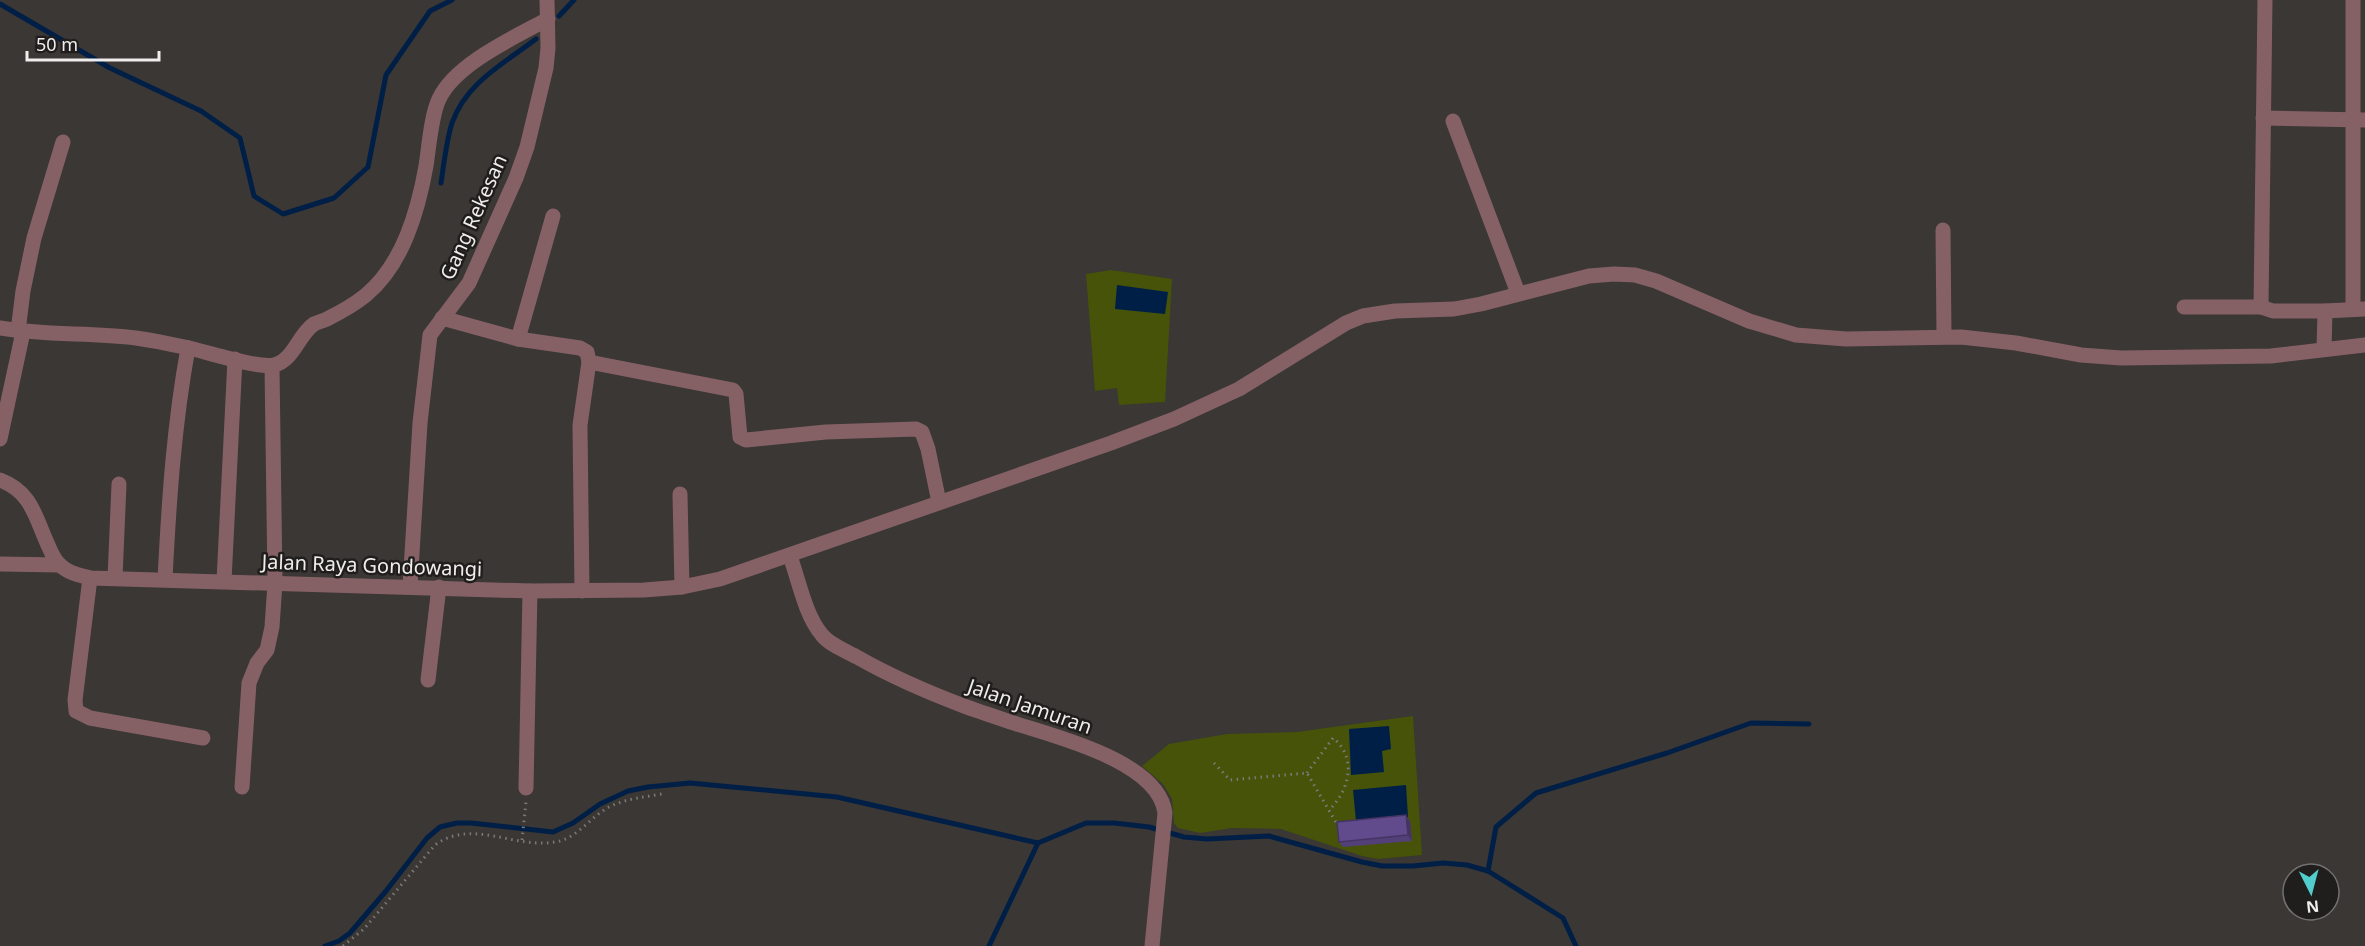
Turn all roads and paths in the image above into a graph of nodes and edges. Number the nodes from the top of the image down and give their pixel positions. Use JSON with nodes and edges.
{"nodes":[{"id":1,"x":547,"y":0,"type":"edge"},
{"id":2,"x":2265,"y":0,"type":"edge"},
{"id":3,"x":2353,"y":0,"type":"edge"},
{"id":4,"x":548,"y":20,"type":"junction"},
{"id":5,"x":2359,"y":38,"type":"edge"},
{"id":6,"x":2263,"y":118,"type":"junction"},
{"id":7,"x":2359,"y":119,"type":"edge"},
{"id":8,"x":1453,"y":121,"type":"dead end"},
{"id":9,"x":63,"y":142,"type":"dead end"},
{"id":10,"x":2359,"y":212,"type":"edge"},
{"id":11,"x":554,"y":216,"type":"dead end"},
{"id":12,"x":1943,"y":230,"type":"dead end"},
{"id":13,"x":1518,"y":293,"type":"junction"},
{"id":14,"x":2261,"y":307,"type":"junction"},
{"id":15,"x":2184,"y":308,"type":"dead end"},
{"id":16,"x":2359,"y":309,"type":"edge"},
{"id":17,"x":2325,"y":311,"type":"junction"},
{"id":18,"x":442,"y":318,"type":"junction"},
{"id":19,"x":0,"y":328,"type":"edge"},
{"id":20,"x":21,"y":331,"type":"junction"},
{"id":21,"x":1944,"y":336,"type":"junction"},
{"id":22,"x":518,"y":339,"type":"junction"},
{"id":23,"x":2365,"y":345,"type":"edge"},
{"id":24,"x":188,"y":348,"type":"junction"},
{"id":25,"x":2324,"y":349,"type":"junction"},
{"id":26,"x":235,"y":358,"type":"junction"},
{"id":27,"x":589,"y":362,"type":"junction"},
{"id":28,"x":272,"y":366,"type":"junction"},
{"id":29,"x":0,"y":439,"type":"edge"},
{"id":30,"x":0,"y":480,"type":"edge"},
{"id":31,"x":118,"y":484,"type":"dead end"},
{"id":32,"x":680,"y":494,"type":"dead end"},
{"id":33,"x":939,"y":502,"type":"junction"},
{"id":34,"x":790,"y":555,"type":"junction"},
{"id":35,"x":0,"y":564,"type":"edge"},
{"id":36,"x":60,"y":565,"type":"junction"},
{"id":37,"x":90,"y":578,"type":"junction"},
{"id":38,"x":115,"y":578,"type":"junction"},
{"id":39,"x":165,"y":579,"type":"junction"},
{"id":40,"x":224,"y":581,"type":"junction"},
{"id":41,"x":275,"y":583,"type":"junction"},
{"id":42,"x":410,"y":586,"type":"junction"},
{"id":43,"x":439,"y":587,"type":"junction"},
{"id":44,"x":682,"y":587,"type":"junction"},
{"id":45,"x":530,"y":591,"type":"junction"},
{"id":46,"x":582,"y":591,"type":"junction"},
{"id":47,"x":428,"y":680,"type":"dead end"},
{"id":48,"x":203,"y":738,"type":"dead end"},
{"id":49,"x":1215,"y":763,"type":"dead end"},
{"id":50,"x":1307,"y":773,"type":"junction"},
{"id":51,"x":242,"y":787,"type":"dead end"},
{"id":52,"x":526,"y":788,"type":"dead end"},
{"id":53,"x":662,"y":794,"type":"dead end"},
{"id":54,"x":1329,"y":810,"type":"junction"},
{"id":55,"x":525,"y":823,"type":"dead end"},
{"id":56,"x":1337,"y":824,"type":"edge"},
{"id":57,"x":521,"y":841,"type":"junction"},
{"id":58,"x":343,"y":946,"type":"edge"},
{"id":59,"x":1152,"y":946,"type":"edge"}],
"edges":[{"from":1,"to":4,"type":"street","name":"Gang Rekesan"},
{"from":2,"to":6,"type":"street"},
{"from":3,"to":5,"type":"street"},
{"from":4,"to":18,"type":"street","name":"Gang Rekesan"},
{"from":4,"to":28,"type":"street"},
{"from":5,"to":7,"type":"street"},
{"from":6,"to":7,"type":"street"},
{"from":6,"to":14,"type":"street"},
{"from":7,"to":10,"type":"street"},
{"from":8,"to":13,"type":"street"},
{"from":9,"to":20,"type":"street"},
{"from":10,"to":16,"type":"street"},
{"from":11,"to":22,"type":"street"},
{"from":12,"to":21,"type":"street"},
{"from":13,"to":21,"type":"street","name":"Jalan Raya Gondowangi"},
{"from":13,"to":33,"type":"street","name":"Jalan Raya Gondowangi"},
{"from":14,"to":15,"type":"street"},
{"from":14,"to":17,"type":"street"},
{"from":16,"to":17,"type":"street"},
{"from":17,"to":25,"type":"street"},
{"from":18,"to":22,"type":"street"},
{"from":18,"to":42,"type":"street","name":"Gang Rekesan"},
{"from":19,"to":20,"type":"street"},
{"from":20,"to":24,"type":"street"},
{"from":20,"to":29,"type":"street"},
{"from":21,"to":25,"type":"street","name":"Jalan Raya Gondowangi"},
{"from":22,"to":27,"type":"street"},
{"from":23,"to":25,"type":"street","name":"Jalan Raya Gondowangi"},
{"from":24,"to":26,"type":"street"},
{"from":24,"to":39,"type":"street"},
{"from":26,"to":28,"type":"street"},
{"from":26,"to":40,"type":"street"},
{"from":27,"to":33,"type":"street"},
{"from":27,"to":46,"type":"street"},
{"from":28,"to":41,"type":"street"},
{"from":30,"to":36,"type":"street"},
{"from":31,"to":38,"type":"street"},
{"from":32,"to":44,"type":"street"},
{"from":33,"to":34,"type":"street","name":"Jalan Raya Gondowangi"},
{"from":34,"to":44,"type":"street","name":"Jalan Raya Gondowangi"},
{"from":34,"to":59,"type":"street","name":"Jalan Jamuran"},
{"from":35,"to":36,"type":"street"},
{"from":36,"to":37,"type":"street","name":"Jalan Raya Gondowangi"},
{"from":37,"to":38,"type":"street","name":"Jalan Raya Gondowangi"},
{"from":37,"to":48,"type":"street"},
{"from":38,"to":39,"type":"street","name":"Jalan Raya Gondowangi"},
{"from":39,"to":40,"type":"street","name":"Jalan Raya Gondowangi"},
{"from":40,"to":41,"type":"street","name":"Jalan Raya Gondowangi"},
{"from":41,"to":42,"type":"street","name":"Jalan Raya Gondowangi"},
{"from":41,"to":51,"type":"street"},
{"from":42,"to":43,"type":"street","name":"Jalan Raya Gondowangi"},
{"from":43,"to":45,"type":"street","name":"Jalan Raya Gondowangi"},
{"from":43,"to":47,"type":"street"},
{"from":44,"to":46,"type":"street","name":"Jalan Raya Gondowangi"},
{"from":45,"to":46,"type":"street","name":"Jalan Raya Gondowangi"},
{"from":45,"to":52,"type":"street"},
{"from":49,"to":50,"type":"path"},
{"from":50,"to":54,"type":"path"},
{"from":50,"to":54,"type":"path"},
{"from":53,"to":57,"type":"path"},
{"from":54,"to":56,"type":"path"},
{"from":55,"to":57,"type":"path"},
{"from":57,"to":58,"type":"path"}]}
